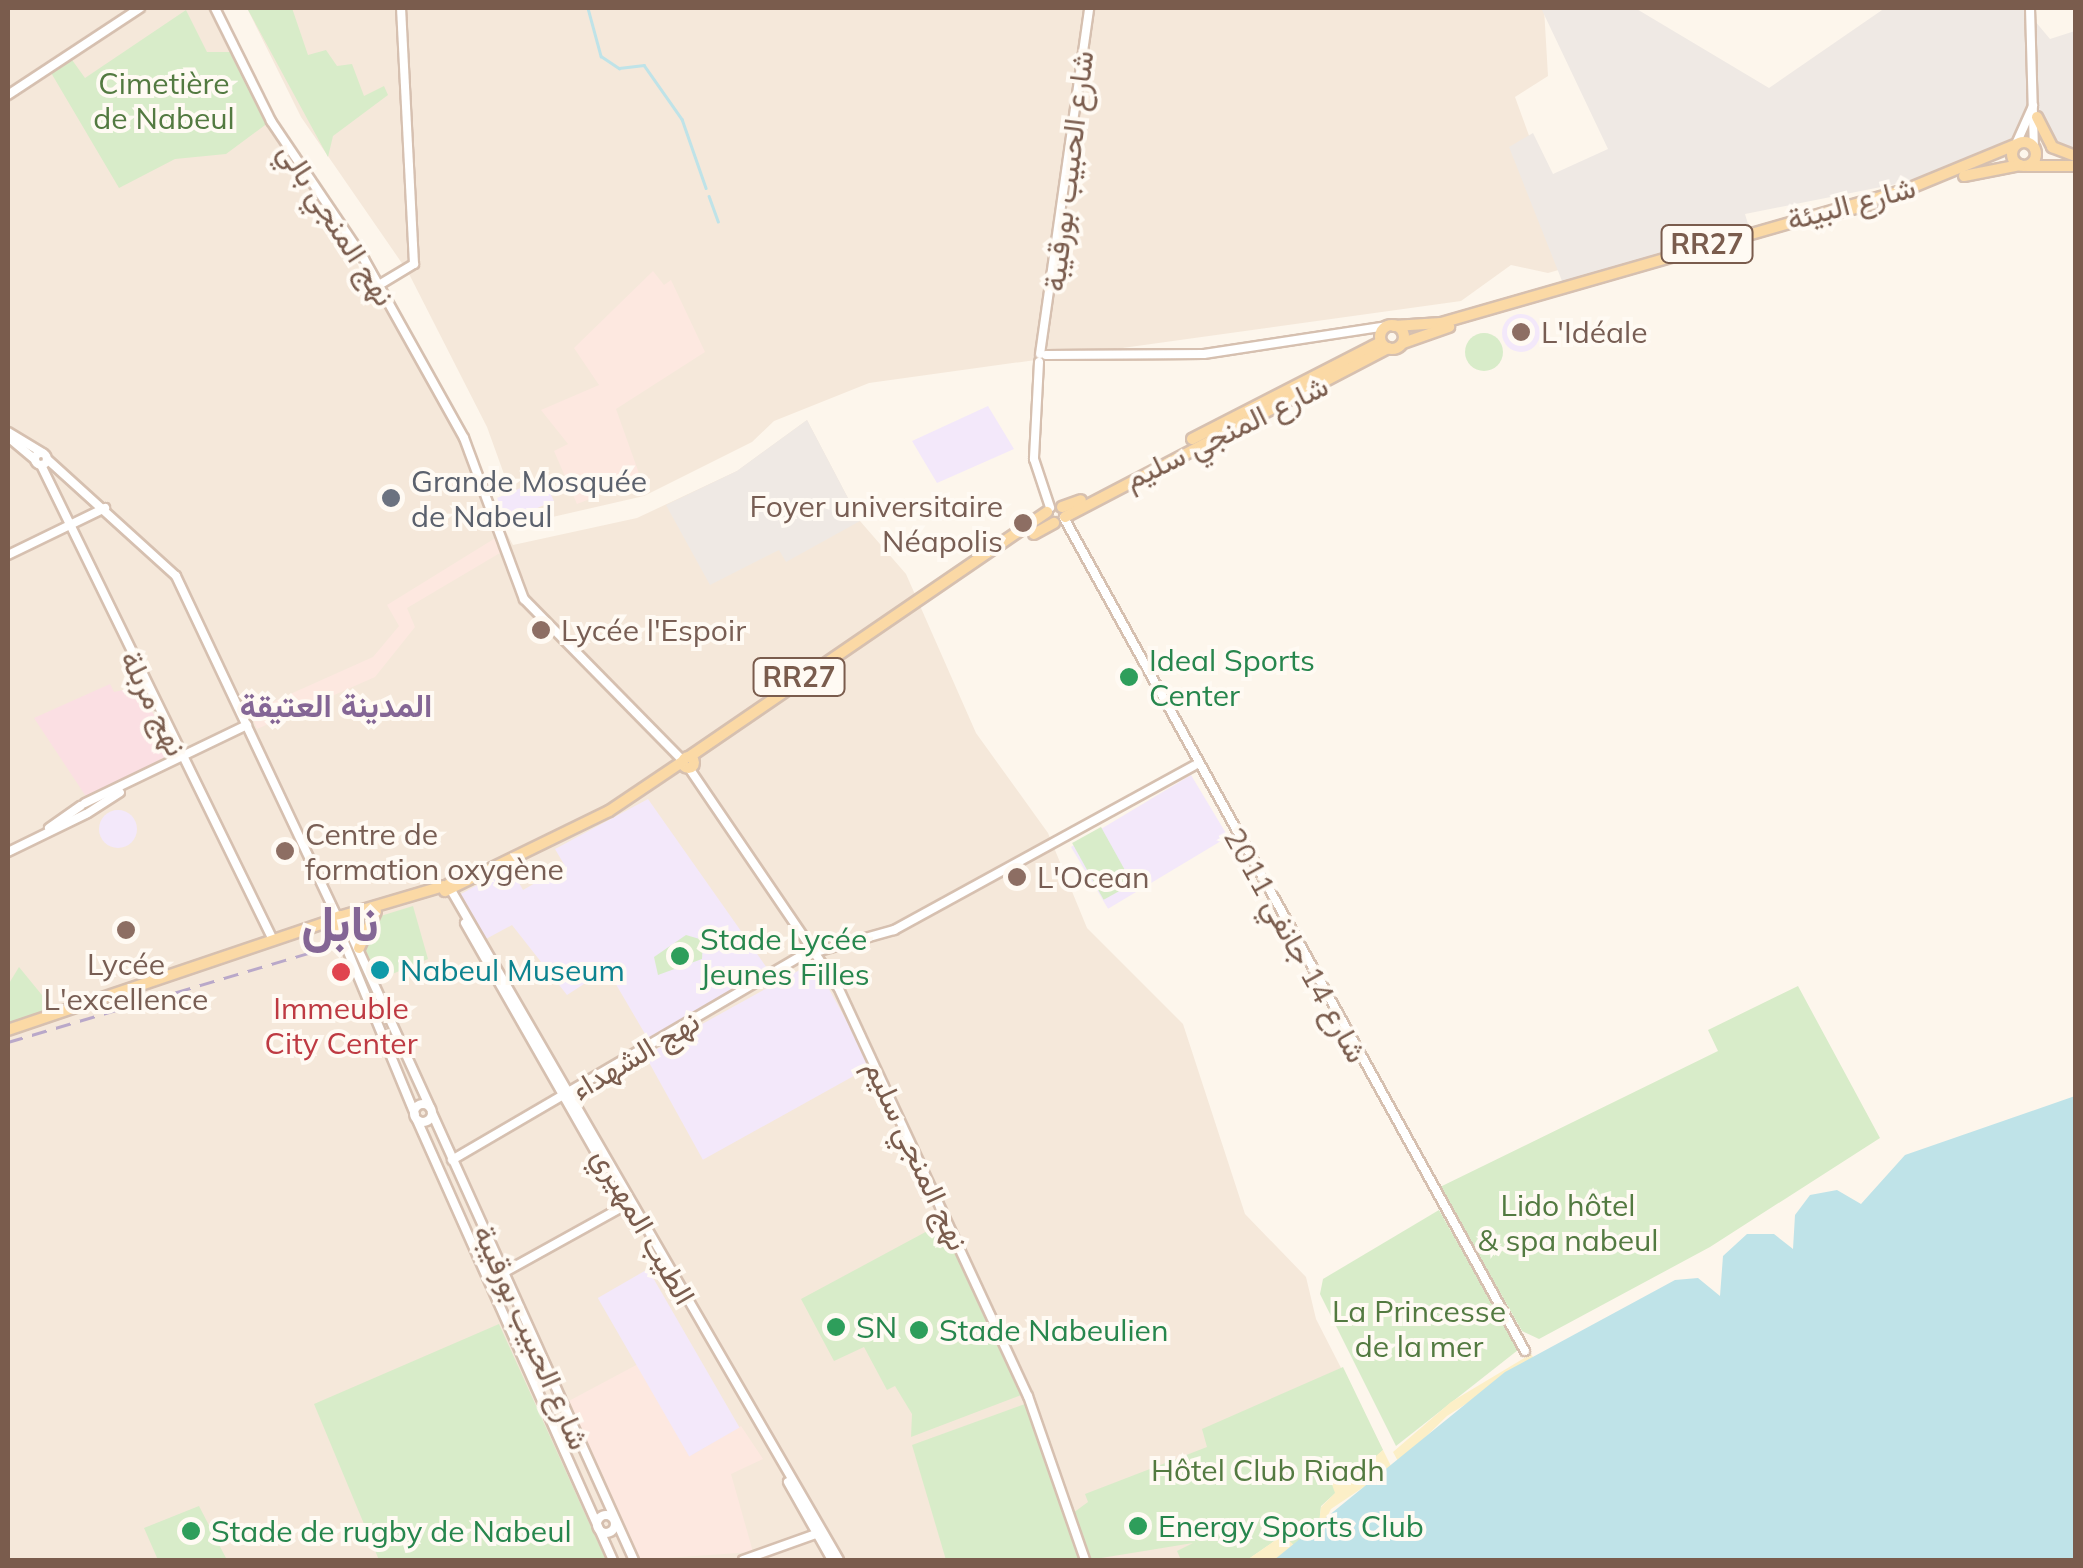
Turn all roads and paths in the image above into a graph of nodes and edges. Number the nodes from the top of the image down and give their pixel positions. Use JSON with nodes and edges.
{"nodes":[{"id":1,"x":140,"y":8,"type":"edge"},
{"id":2,"x":215,"y":8,"type":"edge"},
{"id":3,"x":401,"y":8,"type":"edge"},
{"id":4,"x":1089,"y":8,"type":"edge"},
{"id":5,"x":2030,"y":8,"type":"edge"},
{"id":6,"x":8,"y":95,"type":"edge"},
{"id":7,"x":2035,"y":102,"type":"junction"},
{"id":8,"x":2037,"y":117,"type":"junction"},
{"id":9,"x":2016,"y":144,"type":"junction"},
{"id":10,"x":2034,"y":148,"type":"junction"},
{"id":11,"x":2076,"y":157,"type":"edge"},
{"id":12,"x":2023,"y":166,"type":"junction"},
{"id":13,"x":2076,"y":166,"type":"edge"},
{"id":14,"x":379,"y":284,"type":"junction"},
{"id":15,"x":1391,"y":326,"type":"junction"},
{"id":16,"x":1366,"y":332,"type":"junction"},
{"id":17,"x":1383,"y":342,"type":"junction"},
{"id":18,"x":1403,"y":343,"type":"junction"},
{"id":19,"x":1043,"y":358,"type":"junction"},
{"id":20,"x":8,"y":434,"type":"edge"},
{"id":21,"x":41,"y":459,"type":"junction"},
{"id":22,"x":61,"y":474,"type":"junction"},
{"id":23,"x":46,"y":483,"type":"junction"},
{"id":24,"x":105,"y":508,"type":"junction"},
{"id":25,"x":1056,"y":514,"type":"junction"},
{"id":26,"x":66,"y":522,"type":"junction"},
{"id":27,"x":8,"y":555,"type":"edge"},
{"id":28,"x":529,"y":604,"type":"joint"},
{"id":29,"x":246,"y":725,"type":"junction"},
{"id":30,"x":182,"y":759,"type":"junction"},
{"id":31,"x":688,"y":763,"type":"junction"},
{"id":32,"x":1194,"y":766,"type":"junction"},
{"id":33,"x":8,"y":852,"type":"edge"},
{"id":34,"x":448,"y":889,"type":"junction"},
{"id":35,"x":376,"y":912,"type":"junction"},
{"id":36,"x":340,"y":922,"type":"junction"},
{"id":37,"x":274,"y":942,"type":"junction"},
{"id":38,"x":359,"y":948,"type":"junction"},
{"id":39,"x":818,"y":949,"type":"junction"},
{"id":40,"x":8,"y":1033,"type":"edge"},
{"id":41,"x":566,"y":1096,"type":"junction"},
{"id":42,"x":431,"y":1110,"type":"junction"},
{"id":43,"x":416,"y":1117,"type":"junction"},
{"id":44,"x":452,"y":1160,"type":"junction"},
{"id":45,"x":629,"y":1203,"type":"junction"},
{"id":46,"x":503,"y":1273,"type":"junction"},
{"id":47,"x":1525,"y":1351,"type":"dead end"},
{"id":48,"x":614,"y":1520,"type":"junction"},
{"id":49,"x":598,"y":1528,"type":"junction"},
{"id":50,"x":819,"y":1533,"type":"junction"},
{"id":51,"x":613,"y":1560,"type":"edge"},
{"id":52,"x":634,"y":1560,"type":"edge"},
{"id":53,"x":744,"y":1560,"type":"edge"},
{"id":54,"x":836,"y":1560,"type":"edge"},
{"id":55,"x":1086,"y":1560,"type":"edge"}],
"edges":[{"from":1,"to":6,"type":"street"},
{"from":2,"to":14,"type":"street","name":"نهج المنجي بالي"},
{"from":3,"to":14,"type":"street"},
{"from":4,"to":19,"type":"street","name":"شارع الحبيب بورقيبة"},
{"from":5,"to":7,"type":"street"},
{"from":7,"to":8,"type":"street"},
{"from":7,"to":9,"type":"street"},
{"from":8,"to":10,"type":"street"},
{"from":8,"to":11,"type":"main road"},
{"from":9,"to":10,"type":"main road"},
{"from":9,"to":12,"type":"main road"},
{"from":9,"to":15,"type":"main road","name":"شارع البيئة","number":"RR27"},
{"from":10,"to":11,"type":"main road"},
{"from":10,"to":12,"type":"main road"},
{"from":12,"to":13,"type":"main road","number":"RR27"},
{"from":12,"to":18,"type":"main road","name":"شارع البيئة","number":"RR27"},
{"from":14,"to":28,"type":"street","name":"نهج المنجي بالي"},
{"from":15,"to":16,"type":"street"},
{"from":15,"to":17,"type":"main road"},
{"from":15,"to":18,"type":"main road"},
{"from":16,"to":17,"type":"street"},
{"from":16,"to":19,"type":"street"},
{"from":17,"to":18,"type":"main road","number":"RR27"},
{"from":17,"to":25,"type":"main road","name":"شارع المنجي سليم"},
{"from":19,"to":25,"type":"street","name":"شارع الحبيب بورقيبة"},
{"from":20,"to":21,"type":"street","name":"شارع الحبيب بورقيبة"},
{"from":21,"to":22,"type":"street","name":"شارع الحبيب بورقيبة"},
{"from":21,"to":23,"type":"street","name":"نهج مربلة"},
{"from":22,"to":23,"type":"street"},
{"from":22,"to":24,"type":"street","name":"شارع الحبيب بورقيبة"},
{"from":23,"to":26,"type":"street","name":"نهج مربلة"},
{"from":24,"to":26,"type":"street"},
{"from":24,"to":29,"type":"street","name":"شارع الحبيب بورقيبة"},
{"from":25,"to":31,"type":"main road","number":"RR27"},
{"from":25,"to":32,"type":"street","name":"شارع 14 جانفي 2011"},
{"from":26,"to":27,"type":"street"},
{"from":26,"to":30,"type":"street","name":"نهج مربلة"},
{"from":28,"to":31,"type":"street","name":"نهج المنجي سليم"},
{"from":29,"to":30,"type":"street"},
{"from":29,"to":36,"type":"street","name":"شارع الحبيب بورقيبة"},
{"from":30,"to":33,"type":"street"},
{"from":30,"to":37,"type":"street","name":"نهج مربلة"},
{"from":31,"to":34,"type":"main road","number":"RR27"},
{"from":31,"to":39,"type":"street","name":"نهج المنجي سليم"},
{"from":32,"to":39,"type":"street","name":"نهج الشهداء"},
{"from":32,"to":47,"type":"street","name":"شارع 14 جانفي 2011"},
{"from":34,"to":35,"type":"main road","number":"RR27"},
{"from":34,"to":36,"type":"main road","number":"RR27"},
{"from":34,"to":41,"type":"street"},
{"from":35,"to":36,"type":"main road","number":"RR27"},
{"from":35,"to":38,"type":"main road"},
{"from":36,"to":37,"type":"main road"},
{"from":36,"to":38,"type":"street","name":"شارع الحبيب بورقيبة"},
{"from":36,"to":43,"type":"street","name":"شارع الحبيب بورقيبة"},
{"from":37,"to":40,"type":"main road"},
{"from":38,"to":42,"type":"street","name":"شارع الحبيب بورقيبة"},
{"from":39,"to":41,"type":"street","name":"نهج الشهداء"},
{"from":39,"to":55,"type":"street","name":"نهج المنجي سليم"},
{"from":41,"to":44,"type":"street","name":"نهج الشهداء"},
{"from":41,"to":45,"type":"street"},
{"from":42,"to":43,"type":"street"},
{"from":42,"to":43,"type":"street"},
{"from":42,"to":44,"type":"street","name":"شارع الحبيب بورقيبة"},
{"from":43,"to":49,"type":"street","name":"شارع الحبيب بورقيبة"},
{"from":44,"to":46,"type":"street","name":"شارع الحبيب بورقيبة"},
{"from":45,"to":46,"type":"street"},
{"from":45,"to":50,"type":"street"},
{"from":46,"to":48,"type":"street","name":"شارع الحبيب بورقيبة"},
{"from":48,"to":49,"type":"street"},
{"from":48,"to":52,"type":"street","name":"شارع الحبيب بورقيبة"},
{"from":49,"to":51,"type":"street","name":"شارع الحبيب بورقيبة"},
{"from":50,"to":53,"type":"street"},
{"from":50,"to":54,"type":"street"}]}
